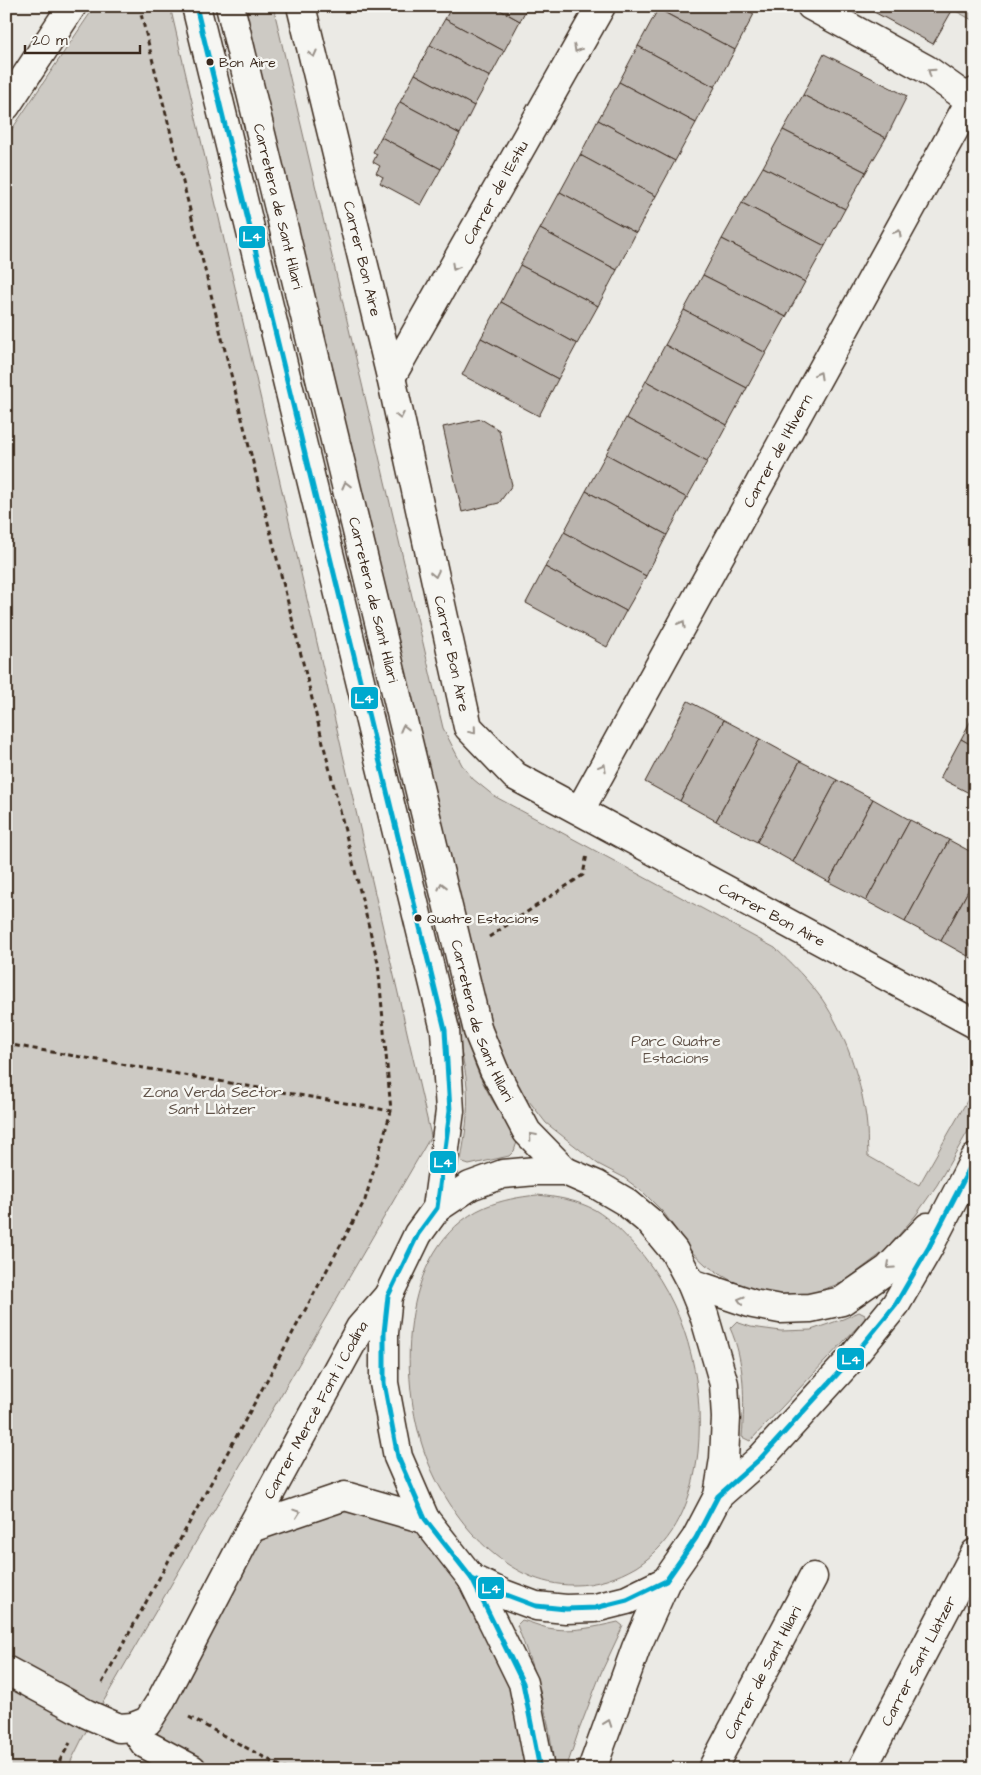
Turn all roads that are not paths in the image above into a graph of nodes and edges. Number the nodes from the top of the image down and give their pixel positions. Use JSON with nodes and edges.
{"nodes":[{"id":1,"x":72,"y":6,"type":"edge"},
{"id":2,"x":196,"y":6,"type":"edge"},
{"id":3,"x":230,"y":6,"type":"edge"},
{"id":4,"x":301,"y":6,"type":"edge"},
{"id":5,"x":601,"y":6,"type":"edge"},
{"id":6,"x":811,"y":6,"type":"edge"},
{"id":7,"x":973,"y":99,"type":"edge"},
{"id":8,"x":6,"y":106,"type":"edge"},
{"id":9,"x":391,"y":378,"type":"junction"},
{"id":10,"x":580,"y":810,"type":"junction"},
{"id":11,"x":975,"y":1024,"type":"edge"},
{"id":12,"x":975,"y":1158,"type":"edge"},
{"id":13,"x":565,"y":1171,"type":"junction"},
{"id":14,"x":949,"y":1206,"type":"junction"},
{"id":15,"x":437,"y":1208,"type":"junction"},
{"id":16,"x":691,"y":1283,"type":"junction"},
{"id":17,"x":388,"y":1296,"type":"junction"},
{"id":18,"x":718,"y":1496,"type":"junction"},
{"id":19,"x":424,"y":1519,"type":"junction"},
{"id":20,"x":251,"y":1528,"type":"junction"},
{"id":21,"x":975,"y":1553,"type":"edge"},
{"id":22,"x":813,"y":1577,"type":"dead end"},
{"id":23,"x":472,"y":1579,"type":"junction"},
{"id":24,"x":666,"y":1581,"type":"junction"},
{"id":25,"x":6,"y":1670,"type":"edge"},
{"id":26,"x":133,"y":1727,"type":"junction"},
{"id":27,"x":192,"y":1769,"type":"edge"},
{"id":28,"x":540,"y":1769,"type":"edge"},
{"id":29,"x":592,"y":1769,"type":"edge"},
{"id":30,"x":712,"y":1769,"type":"edge"},
{"id":31,"x":862,"y":1769,"type":"edge"}],
"edges":[{"from":1,"to":8,"type":"street"},
{"from":2,"to":15,"type":"street","name":"Carretera de Sant Hilari"},
{"from":13,"to":3,"type":"street","name":"Carretera de Sant Hilari","one_way":true},
{"from":4,"to":9,"type":"street","name":"Carrer Bon Aire","one_way":true},
{"from":5,"to":9,"type":"street","name":"Carrer de l'Estiu","one_way":true},
{"from":7,"to":6,"type":"street","one_way":true},
{"from":10,"to":7,"type":"street","name":"Carrer de l'Hivern","one_way":true},
{"from":9,"to":10,"type":"street","name":"Carrer Bon Aire","one_way":true},
{"from":10,"to":11,"type":"street","name":"Carrer Bon Aire"},
{"from":12,"to":14,"type":"street"},
{"from":13,"to":15,"type":"street"},
{"from":13,"to":16,"type":"street"},
{"from":14,"to":16,"type":"street","one_way":true},
{"from":14,"to":18,"type":"street"},
{"from":15,"to":17,"type":"street"},
{"from":16,"to":18,"type":"street"},
{"from":17,"to":19,"type":"street"},
{"from":17,"to":20,"type":"street","name":"Carrer Mercè Font i Codina"},
{"from":18,"to":24,"type":"street"},
{"from":20,"to":19,"type":"street","name":"Carrer Mercè Font i Codina","one_way":true},
{"from":19,"to":23,"type":"street"},
{"from":20,"to":26,"type":"street","name":"Carrer Mercè Font i Codina"},
{"from":21,"to":31,"type":"street","name":"Carrer Sant Llàtzer"},
{"from":22,"to":30,"type":"street","name":"Carrer de Sant Hilari"},
{"from":23,"to":24,"type":"street"},
{"from":23,"to":28,"type":"street"},
{"from":29,"to":24,"type":"street","one_way":true},
{"from":25,"to":26,"type":"street"},
{"from":26,"to":27,"type":"street"}]}
